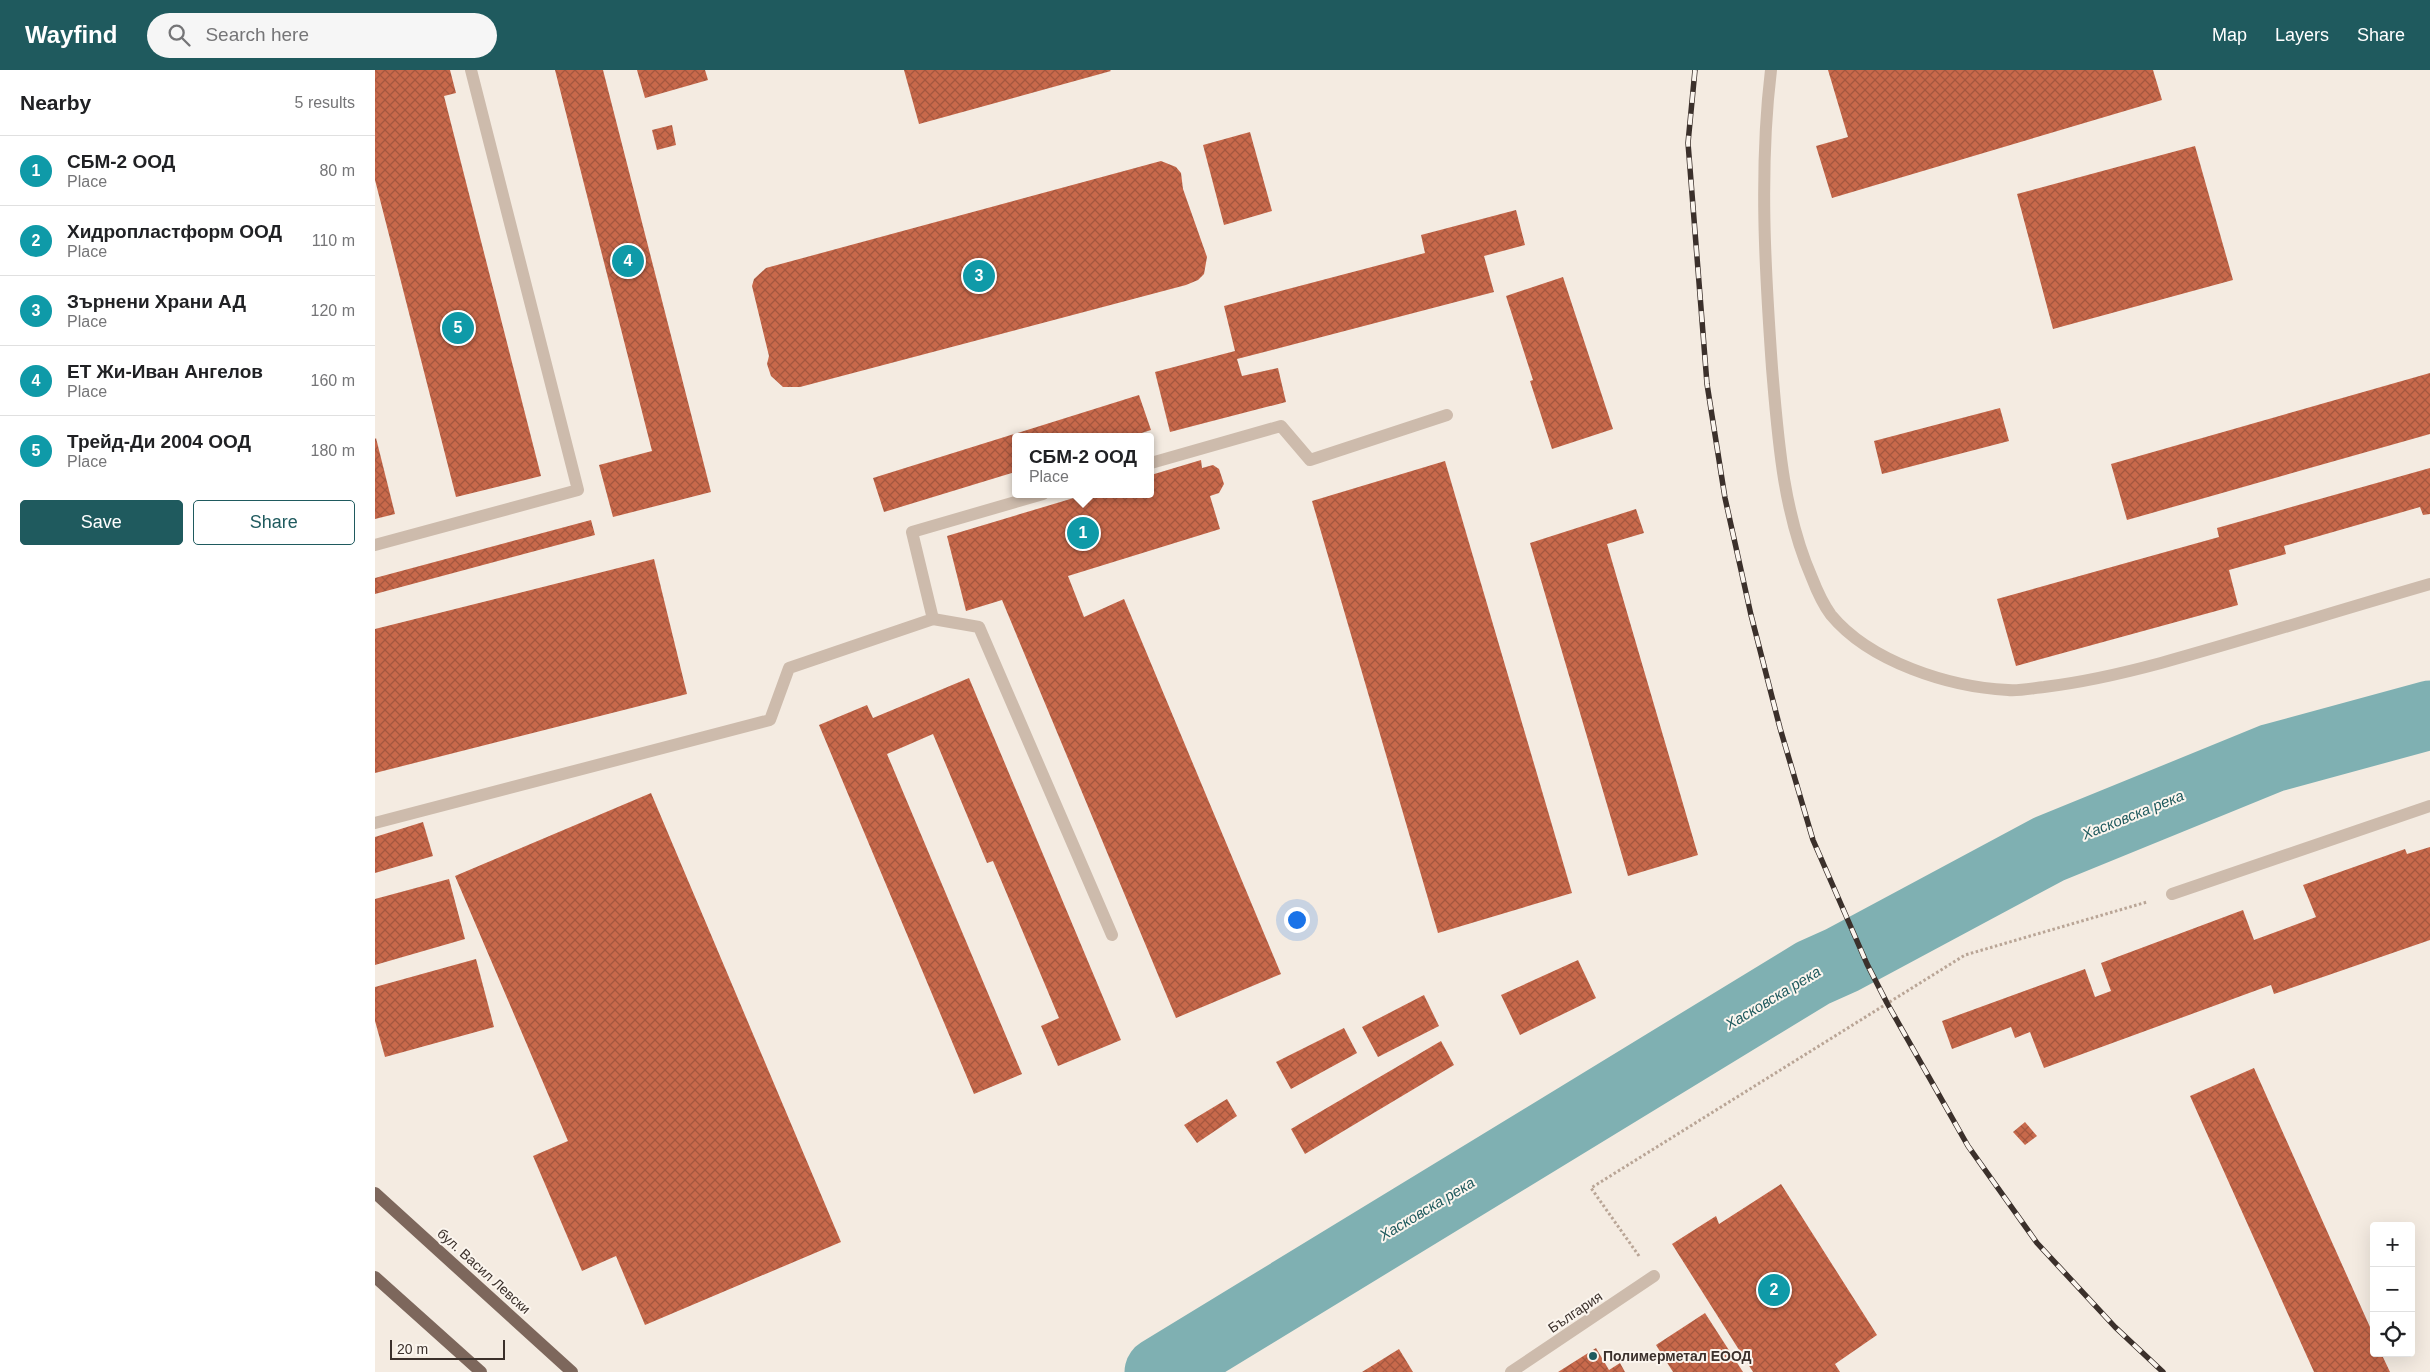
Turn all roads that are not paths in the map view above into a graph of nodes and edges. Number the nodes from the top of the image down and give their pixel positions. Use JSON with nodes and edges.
{"nodes":[{"id":1,"x":471,"y":70,"type":"edge"},
{"id":2,"x":1771,"y":70,"type":"edge"},
{"id":3,"x":1447,"y":415,"type":"dead end"},
{"id":4,"x":1154,"y":462,"type":"edge"},
{"id":5,"x":1029,"y":498,"type":"edge"},
{"id":6,"x":375,"y":545,"type":"edge"},
{"id":7,"x":2430,"y":584,"type":"edge"},
{"id":8,"x":933,"y":619,"type":"junction"},
{"id":9,"x":2430,"y":806,"type":"edge"},
{"id":10,"x":375,"y":823,"type":"edge"},
{"id":11,"x":2172,"y":894,"type":"road end"},
{"id":12,"x":1112,"y":936,"type":"dead end"},
{"id":13,"x":375,"y":1193,"type":"edge"},
{"id":14,"x":375,"y":1276,"type":"edge"},
{"id":15,"x":1655,"y":1276,"type":"road end"},
{"id":16,"x":476,"y":1370,"type":"edge"},
{"id":17,"x":572,"y":1372,"type":"edge"},
{"id":18,"x":1511,"y":1372,"type":"edge"}],
"edges":[{"from":1,"to":6,"type":"street"},
{"from":2,"to":7,"type":"street"},
{"from":3,"to":4,"type":"street"},
{"from":5,"to":8,"type":"street"},
{"from":8,"to":10,"type":"street"},
{"from":8,"to":12,"type":"street"},
{"from":9,"to":11,"type":"street"},
{"from":13,"to":17,"type":"main road","name":"бул. Васил Левски"},
{"from":14,"to":16,"type":"main road"},
{"from":15,"to":18,"type":"street","name":"България"}]}
